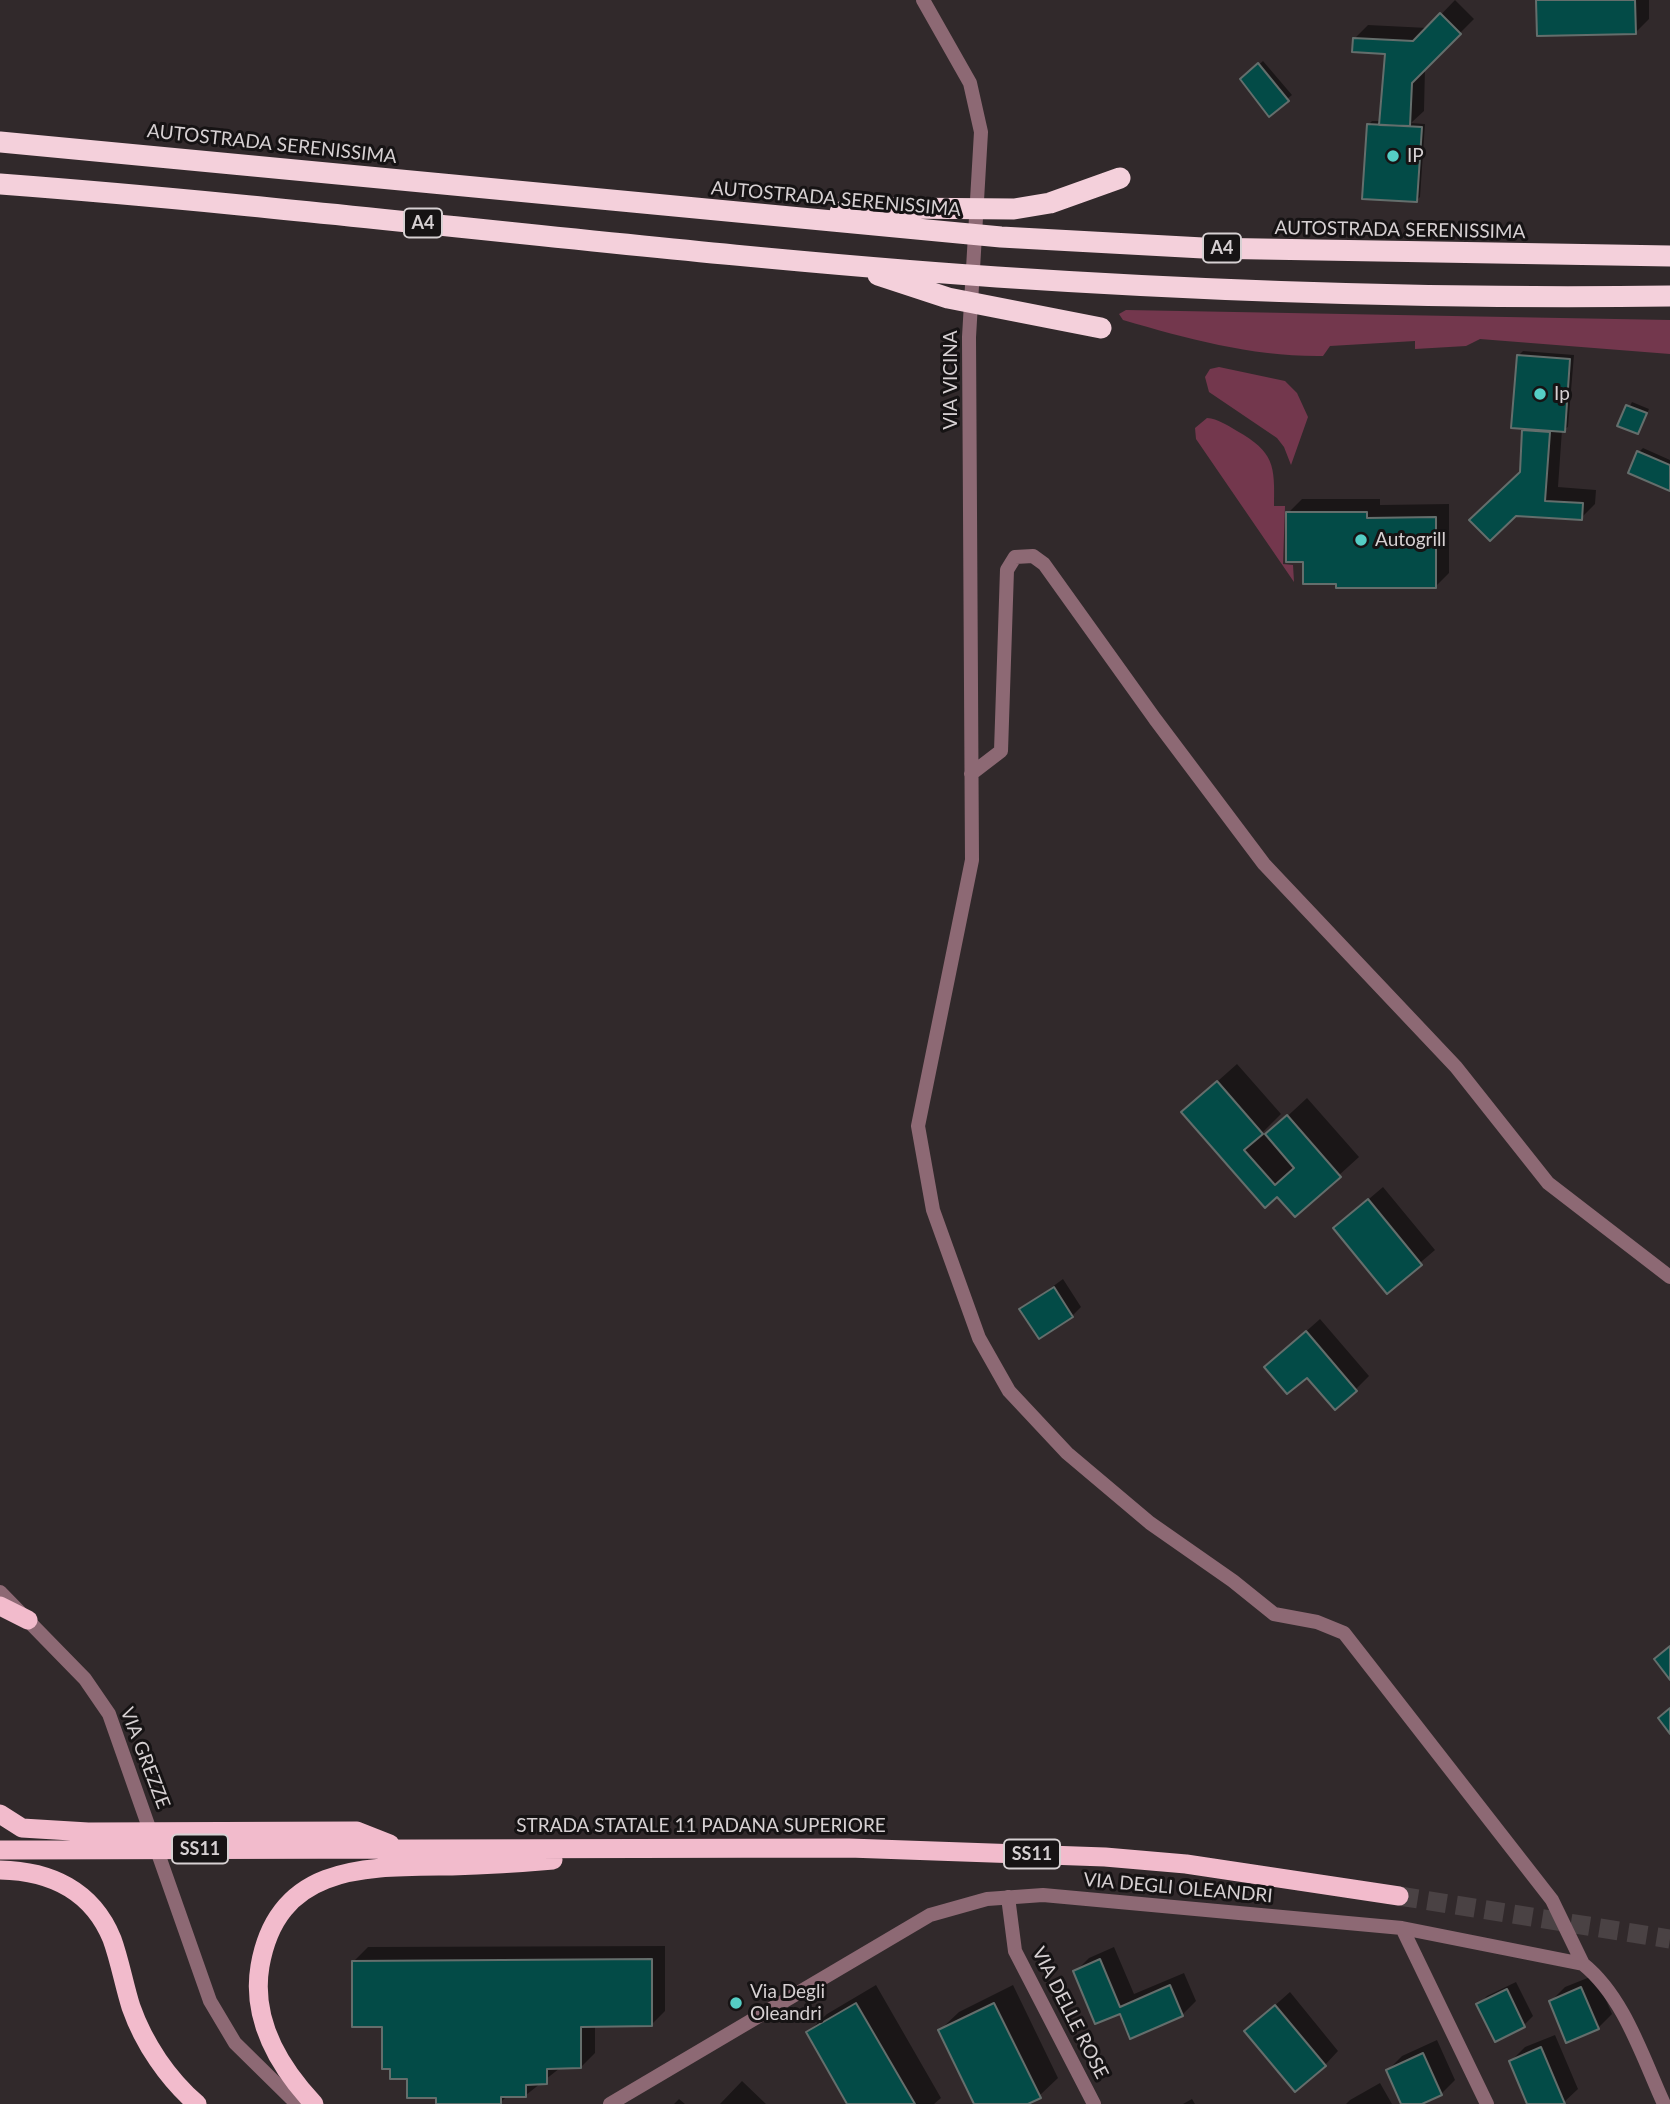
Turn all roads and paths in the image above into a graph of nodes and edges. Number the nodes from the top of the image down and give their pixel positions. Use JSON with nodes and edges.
{"nodes":[{"id":1,"x":923,"y":0,"type":"edge"},
{"id":2,"x":0,"y":142,"type":"edge"},
{"id":3,"x":1120,"y":178,"type":"dead end"},
{"id":4,"x":0,"y":184,"type":"edge"},
{"id":5,"x":774,"y":217,"type":"junction"},
{"id":6,"x":1670,"y":256,"type":"edge"},
{"id":7,"x":846,"y":264,"type":"junction"},
{"id":8,"x":1670,"y":296,"type":"edge"},
{"id":9,"x":1101,"y":328,"type":"dead end"},
{"id":10,"x":971,"y":774,"type":"junction"},
{"id":11,"x":1670,"y":1277,"type":"edge"},
{"id":12,"x":0,"y":1592,"type":"edge"},
{"id":13,"x":0,"y":1606,"type":"edge"},
{"id":14,"x":28,"y":1620,"type":"junction"},
{"id":15,"x":0,"y":1814,"type":"edge"},
{"id":16,"x":400,"y":1849,"type":"junction"},
{"id":17,"x":662,"y":1849,"type":"junction"},
{"id":18,"x":0,"y":1850,"type":"edge"},
{"id":19,"x":0,"y":1870,"type":"edge"},
{"id":20,"x":1399,"y":1896,"type":"tunnel mouth"},
{"id":21,"x":1008,"y":1897,"type":"junction"},
{"id":22,"x":1402,"y":1928,"type":"junction"},
{"id":23,"x":1583,"y":1964,"type":"junction"},
{"id":24,"x":197,"y":2104,"type":"edge"},
{"id":25,"x":297,"y":2104,"type":"edge"},
{"id":26,"x":314,"y":2104,"type":"edge"},
{"id":27,"x":610,"y":2104,"type":"edge"},
{"id":28,"x":1094,"y":2104,"type":"edge"},
{"id":29,"x":1487,"y":2104,"type":"edge"},
{"id":30,"x":1664,"y":2104,"type":"edge"}],
"edges":[{"from":1,"to":10,"type":"street","name":"VIA VICINA"},
{"from":2,"to":5,"type":"highway","name":"AUTOSTRADA SERENISSIMA","number":"A4"},
{"from":3,"to":5,"type":"highway"},
{"from":4,"to":7,"type":"highway","number":"A4"},
{"from":5,"to":6,"type":"highway","name":"AUTOSTRADA SERENISSIMA","number":"A4"},
{"from":7,"to":8,"type":"highway","number":"A4"},
{"from":7,"to":9,"type":"highway"},
{"from":10,"to":11,"type":"street"},
{"from":10,"to":23,"type":"street","name":"VIA VICINA"},
{"from":12,"to":14,"type":"street","name":"VIA GREZZE"},
{"from":13,"to":14,"type":"highway"},
{"from":14,"to":25,"type":"street","name":"VIA GREZZE"},
{"from":15,"to":16,"type":"highway"},
{"from":16,"to":17,"type":"highway","name":"STRADA STATALE 11 PADANA SUPERIORE","number":"SS11"},
{"from":16,"to":18,"type":"highway","name":"STRADA STATALE 11 PADANA SUPERIORE","number":"SS11"},
{"from":17,"to":20,"type":"highway","name":"STRADA STATALE 11 PADANA SUPERIORE","number":"SS11"},
{"from":17,"to":26,"type":"highway"},
{"from":19,"to":24,"type":"highway"},
{"from":21,"to":22,"type":"street","name":"VIA DEGLI OLEANDRI"},
{"from":21,"to":27,"type":"street","name":"VIA DEGLI OLEANDRI"},
{"from":21,"to":28,"type":"street","name":"VIA DELLE ROSE"},
{"from":22,"to":23,"type":"street","name":"VIA DEGLI OLEANDRI"},
{"from":22,"to":29,"type":"street"},
{"from":23,"to":30,"type":"street","name":"VIA VICINA"}]}
